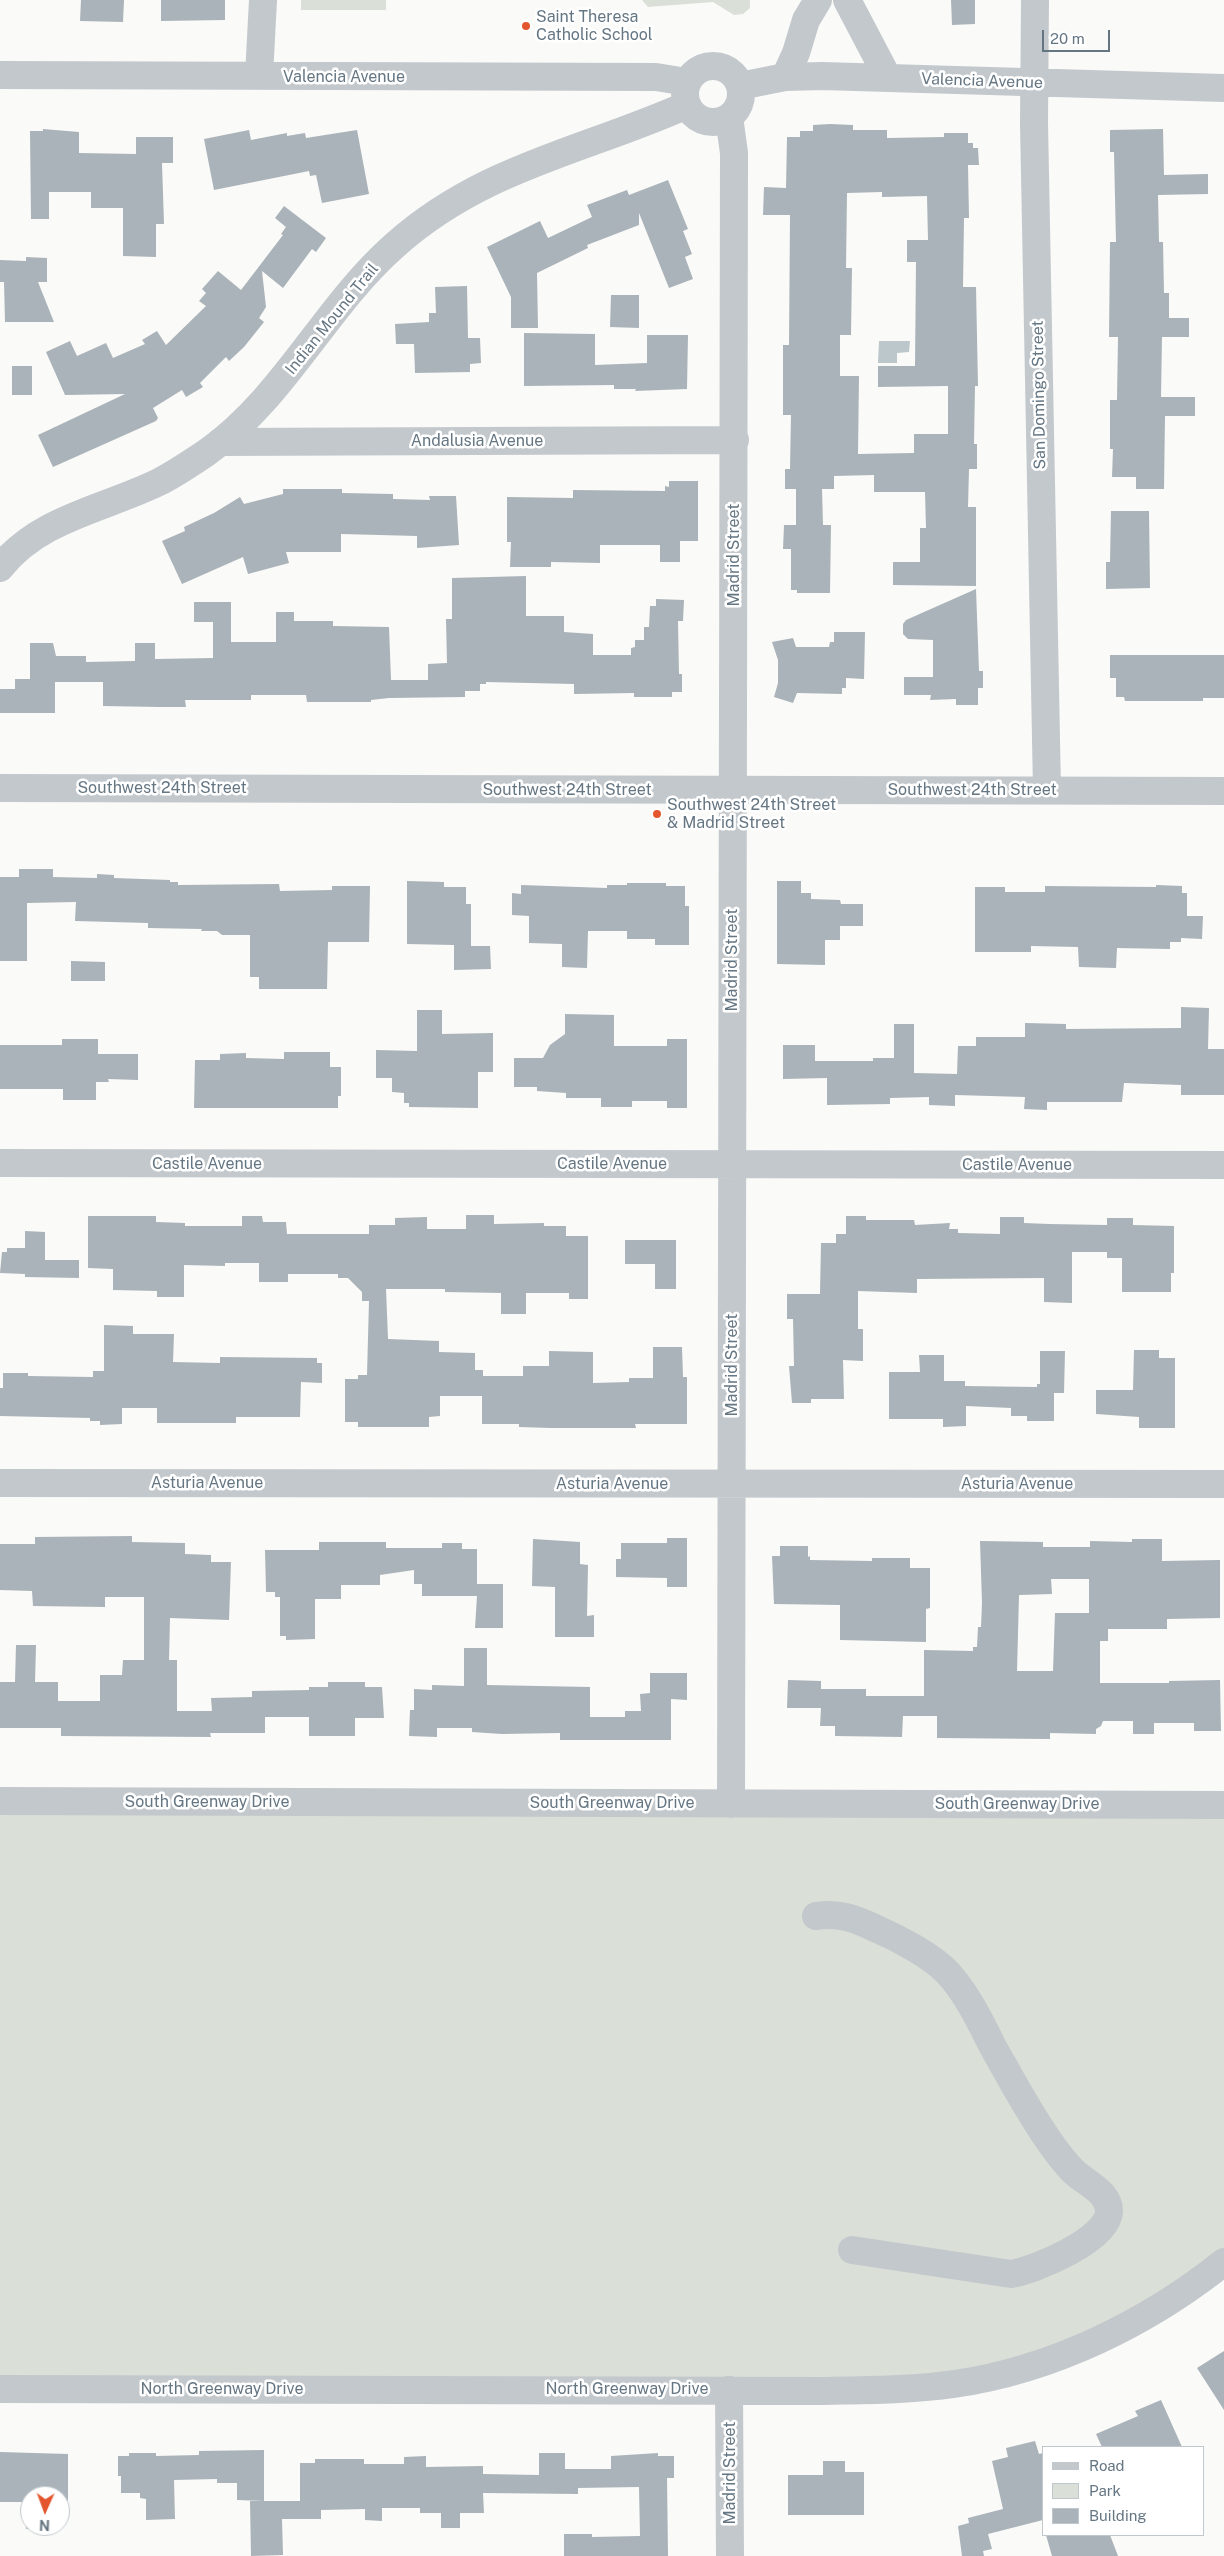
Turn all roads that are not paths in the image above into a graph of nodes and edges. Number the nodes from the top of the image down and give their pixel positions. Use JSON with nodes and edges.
{"nodes":[{"id":1,"x":263,"y":0,"type":"edge"},
{"id":2,"x":818,"y":0,"type":"edge"},
{"id":3,"x":847,"y":0,"type":"edge"},
{"id":4,"x":1034,"y":0,"type":"edge"},
{"id":5,"x":0,"y":75,"type":"edge"},
{"id":6,"x":259,"y":76,"type":"junction"},
{"id":7,"x":785,"y":77,"type":"junction"},
{"id":8,"x":888,"y":78,"type":"junction"},
{"id":9,"x":1034,"y":83,"type":"junction"},
{"id":10,"x":740,"y":86,"type":"junction"},
{"id":11,"x":1224,"y":88,"type":"edge"},
{"id":12,"x":687,"y":93,"type":"junction"},
{"id":13,"x":729,"y":117,"type":"junction"},
{"id":14,"x":734,"y":440,"type":"junction"},
{"id":15,"x":220,"y":442,"type":"junction"},
{"id":16,"x":0,"y":568,"type":"edge"},
{"id":17,"x":0,"y":788,"type":"edge"},
{"id":18,"x":732,"y":789,"type":"junction"},
{"id":19,"x":1047,"y":790,"type":"junction"},
{"id":20,"x":1224,"y":791,"type":"edge"},
{"id":21,"x":0,"y":1163,"type":"edge"},
{"id":22,"x":732,"y":1164,"type":"junction"},
{"id":23,"x":1224,"y":1165,"type":"edge"},
{"id":24,"x":0,"y":1483,"type":"edge"},
{"id":25,"x":732,"y":1484,"type":"junction"},
{"id":26,"x":1224,"y":1484,"type":"edge"},
{"id":27,"x":0,"y":1802,"type":"edge"},
{"id":28,"x":731,"y":1804,"type":"junction"},
{"id":29,"x":1224,"y":1805,"type":"edge"},
{"id":30,"x":816,"y":1916,"type":"dead end"},
{"id":31,"x":852,"y":2250,"type":"dead end"},
{"id":32,"x":1224,"y":2262,"type":"edge"},
{"id":33,"x":0,"y":2389,"type":"edge"},
{"id":34,"x":729,"y":2390,"type":"junction"},
{"id":35,"x":730,"y":2556,"type":"edge"}],
"edges":[{"from":1,"to":6,"type":"street"},
{"from":2,"to":7,"type":"street"},
{"from":3,"to":8,"type":"street"},
{"from":4,"to":9,"type":"street","name":"San Domingo Street"},
{"from":5,"to":6,"type":"street","name":"Valencia Avenue"},
{"from":6,"to":12,"type":"street","name":"Valencia Avenue"},
{"from":7,"to":8,"type":"street","name":"Valencia Avenue"},
{"from":7,"to":10,"type":"street","name":"Valencia Avenue"},
{"from":8,"to":9,"type":"street","name":"Valencia Avenue"},
{"from":9,"to":11,"type":"street","name":"Valencia Avenue"},
{"from":9,"to":19,"type":"street","name":"San Domingo Street"},
{"from":10,"to":12,"type":"street"},
{"from":10,"to":13,"type":"street"},
{"from":12,"to":13,"type":"street"},
{"from":12,"to":15,"type":"street","name":"Indian Mound Trail"},
{"from":13,"to":14,"type":"street","name":"Madrid Street"},
{"from":14,"to":15,"type":"street","name":"Andalusia Avenue"},
{"from":14,"to":18,"type":"street","name":"Madrid Street"},
{"from":15,"to":16,"type":"street","name":"Indian Mound Trail"},
{"from":17,"to":18,"type":"street","name":"Southwest 24th Street"},
{"from":18,"to":19,"type":"street","name":"Southwest 24th Street"},
{"from":18,"to":22,"type":"street","name":"Madrid Street"},
{"from":19,"to":20,"type":"street","name":"Southwest 24th Street"},
{"from":21,"to":22,"type":"street","name":"Castile Avenue"},
{"from":22,"to":23,"type":"street","name":"Castile Avenue"},
{"from":22,"to":25,"type":"street","name":"Madrid Street"},
{"from":24,"to":25,"type":"street","name":"Asturia Avenue"},
{"from":25,"to":26,"type":"street","name":"Asturia Avenue"},
{"from":25,"to":28,"type":"street","name":"Madrid Street"},
{"from":27,"to":28,"type":"street","name":"South Greenway Drive"},
{"from":28,"to":29,"type":"street","name":"South Greenway Drive"},
{"from":30,"to":31,"type":"street"},
{"from":32,"to":34,"type":"street","name":"North Greenway Drive"},
{"from":33,"to":34,"type":"street","name":"North Greenway Drive"},
{"from":34,"to":35,"type":"street","name":"Madrid Street"}]}
